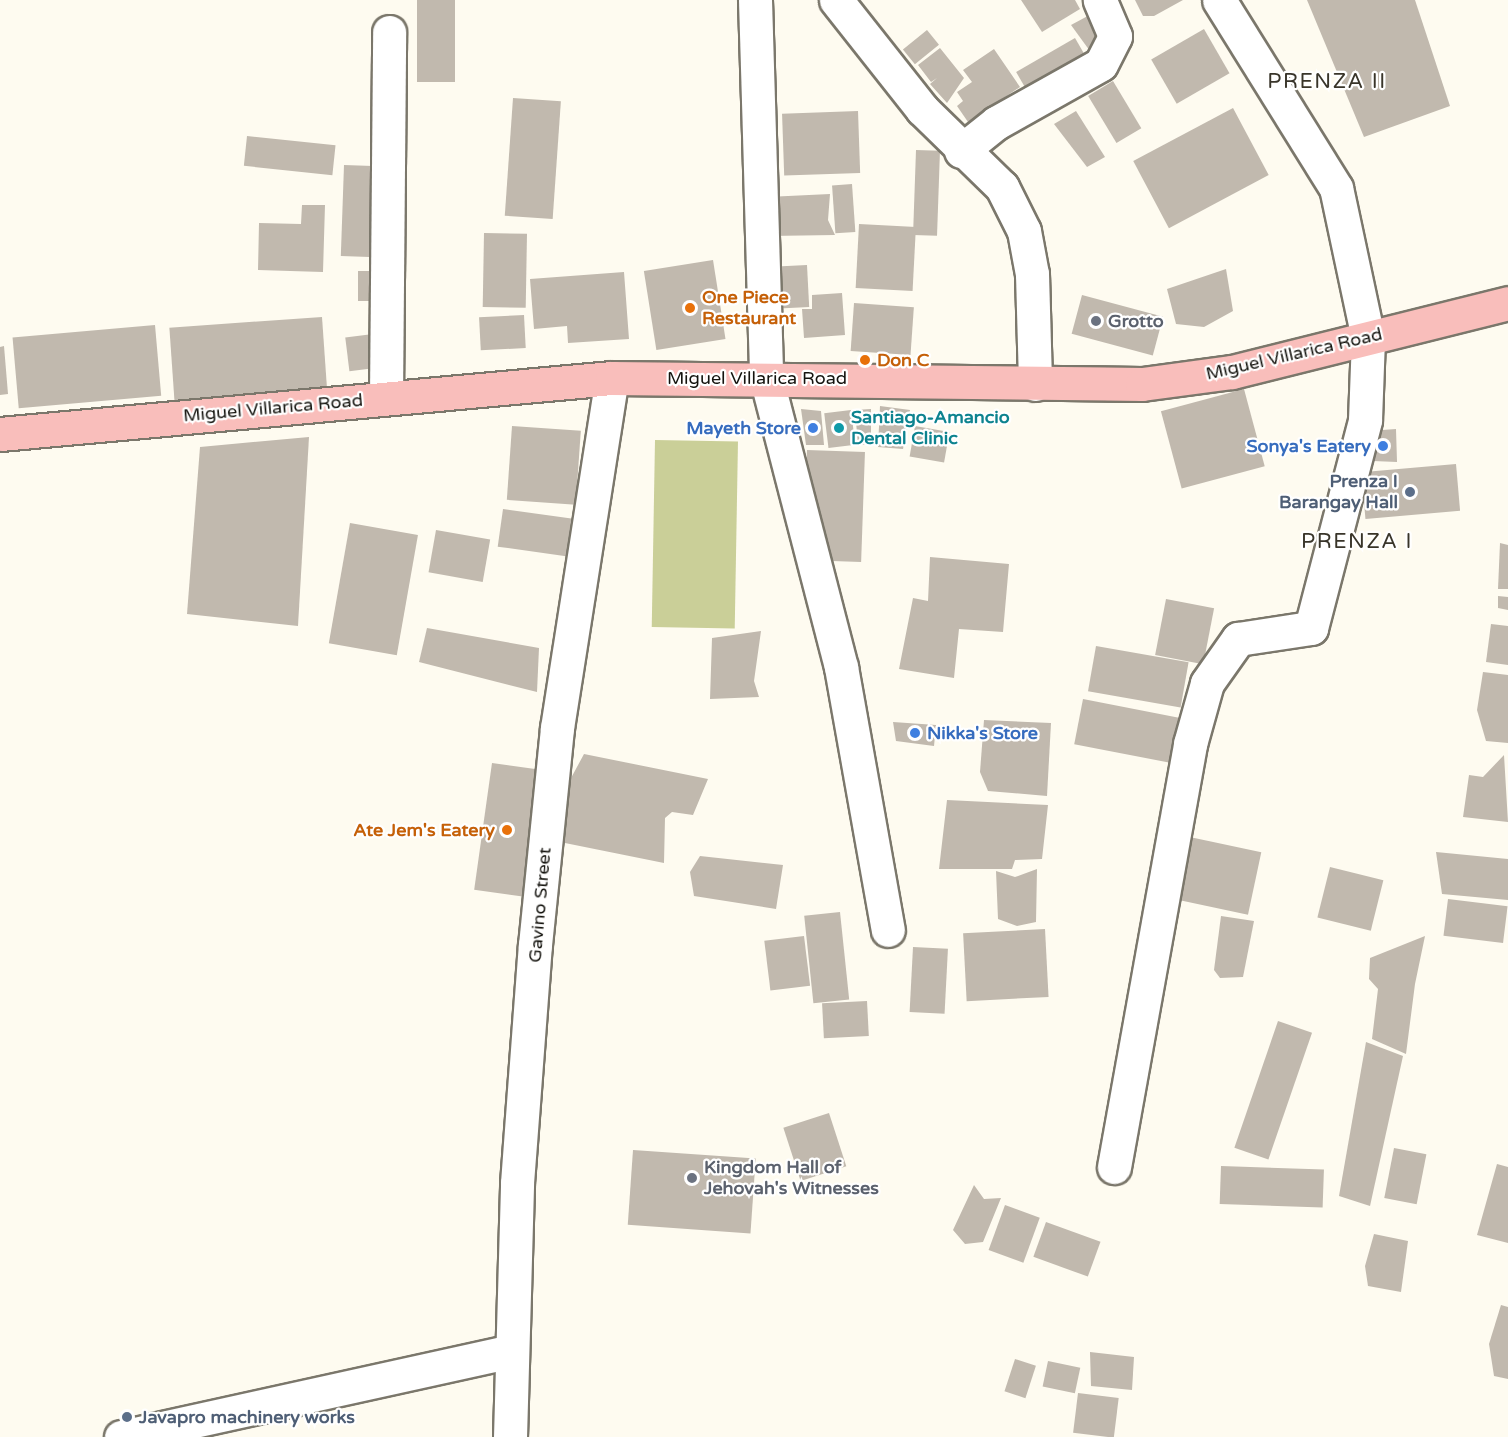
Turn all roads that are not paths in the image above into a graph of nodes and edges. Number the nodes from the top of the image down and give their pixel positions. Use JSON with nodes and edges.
{"nodes":[{"id":1,"x":754,"y":0,"type":"edge"},
{"id":2,"x":836,"y":0,"type":"edge"},
{"id":3,"x":1100,"y":0,"type":"edge"},
{"id":4,"x":1219,"y":0,"type":"edge"},
{"id":5,"x":389,"y":32,"type":"dead end"},
{"id":6,"x":961,"y":151,"type":"junction"},
{"id":7,"x":1508,"y":303,"type":"edge"},
{"id":8,"x":1368,"y":338,"type":"junction"},
{"id":9,"x":766,"y":377,"type":"junction"},
{"id":10,"x":612,"y":378,"type":"junction"},
{"id":11,"x":1035,"y":384,"type":"junction"},
{"id":12,"x":386,"y":397,"type":"junction"},
{"id":13,"x":0,"y":434,"type":"edge"},
{"id":14,"x":888,"y":930,"type":"dead end"},
{"id":15,"x":1114,"y":1167,"type":"dead end"},
{"id":16,"x":509,"y":1352,"type":"junction"},
{"id":17,"x":121,"y":1437,"type":"edge"},
{"id":18,"x":510,"y":1437,"type":"edge"}],
"edges":[{"from":1,"to":9,"type":"street"},
{"from":2,"to":6,"type":"street"},
{"from":3,"to":6,"type":"street"},
{"from":4,"to":8,"type":"street"},
{"from":5,"to":12,"type":"street"},
{"from":6,"to":11,"type":"street"},
{"from":7,"to":8,"type":"main road","name":"Miguel Villarica Road"},
{"from":8,"to":11,"type":"main road","name":"Miguel Villarica Road"},
{"from":8,"to":15,"type":"street"},
{"from":9,"to":10,"type":"main road","name":"Miguel Villarica Road"},
{"from":9,"to":11,"type":"main road","name":"Miguel Villarica Road"},
{"from":9,"to":14,"type":"street"},
{"from":10,"to":12,"type":"main road","name":"Miguel Villarica Road"},
{"from":10,"to":16,"type":"street","name":"Gavino Street"},
{"from":12,"to":13,"type":"main road","name":"Miguel Villarica Road"},
{"from":16,"to":17,"type":"street"},
{"from":16,"to":18,"type":"street","name":"Gavino Street"}]}
